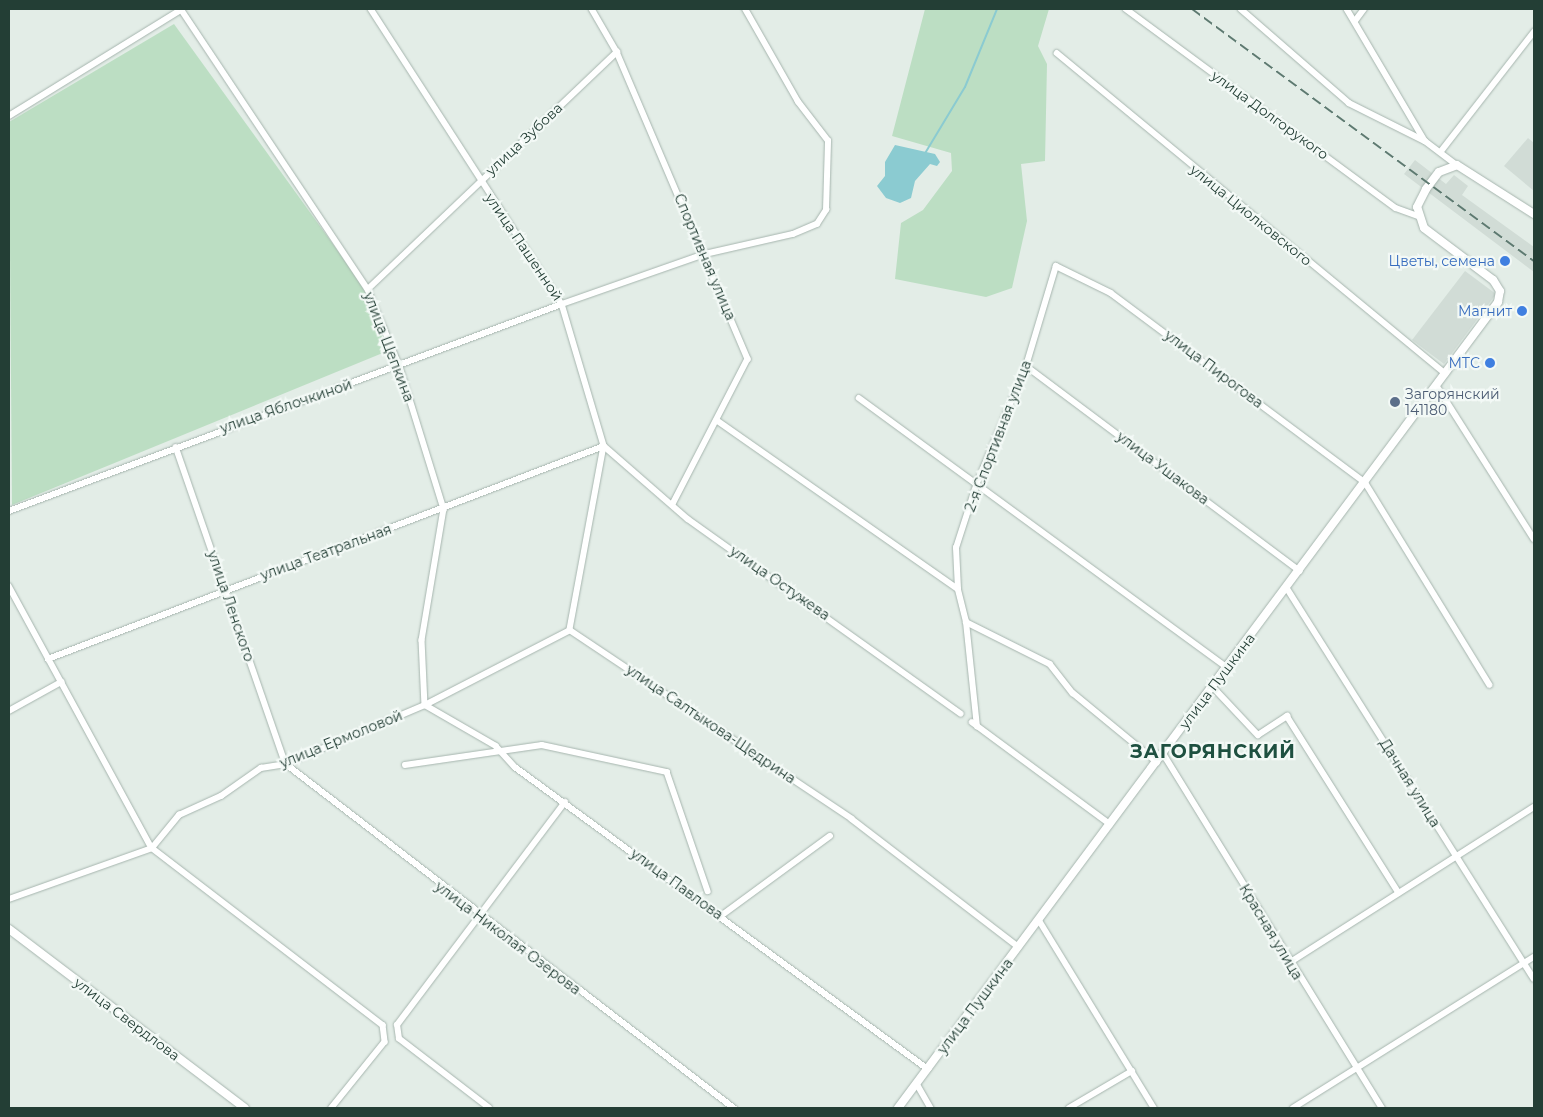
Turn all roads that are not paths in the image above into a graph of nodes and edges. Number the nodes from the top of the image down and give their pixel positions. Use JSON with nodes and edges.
{"nodes":[{"id":1,"x":181,"y":9,"type":"edge"},
{"id":2,"x":371,"y":9,"type":"edge"},
{"id":3,"x":592,"y":9,"type":"edge"},
{"id":4,"x":745,"y":9,"type":"edge"},
{"id":5,"x":1126,"y":9,"type":"edge"},
{"id":6,"x":1241,"y":9,"type":"edge"},
{"id":7,"x":1347,"y":9,"type":"edge"},
{"id":8,"x":1364,"y":9,"type":"edge"},
{"id":9,"x":1355,"y":21,"type":"junction"},
{"id":10,"x":1534,"y":32,"type":"edge"},
{"id":11,"x":617,"y":52,"type":"junction"},
{"id":12,"x":1057,"y":53,"type":"dead end"},
{"id":13,"x":9,"y":116,"type":"edge"},
{"id":14,"x":1425,"y":141,"type":"junction"},
{"id":15,"x":1442,"y":150,"type":"junction"},
{"id":16,"x":1457,"y":165,"type":"junction"},
{"id":17,"x":480,"y":180,"type":"junction"},
{"id":18,"x":1534,"y":214,"type":"edge"},
{"id":19,"x":1418,"y":216,"type":"junction"},
{"id":20,"x":705,"y":254,"type":"junction"},
{"id":21,"x":1056,"y":266,"type":"joint"},
{"id":22,"x":368,"y":289,"type":"junction"},
{"id":23,"x":562,"y":304,"type":"junction"},
{"id":24,"x":1026,"y":366,"type":"junction"},
{"id":25,"x":400,"y":367,"type":"junction"},
{"id":26,"x":1446,"y":374,"type":"junction"},
{"id":27,"x":1437,"y":386,"type":"junction"},
{"id":28,"x":860,"y":398,"type":"dead end"},
{"id":29,"x":718,"y":421,"type":"junction"},
{"id":30,"x":604,"y":446,"type":"junction"},
{"id":31,"x":176,"y":447,"type":"junction"},
{"id":32,"x":1365,"y":482,"type":"junction"},
{"id":33,"x":977,"y":483,"type":"junction"},
{"id":34,"x":673,"y":504,"type":"junction"},
{"id":35,"x":444,"y":509,"type":"junction"},
{"id":36,"x":10,"y":512,"type":"edge"},
{"id":37,"x":1534,"y":539,"type":"edge"},
{"id":38,"x":1300,"y":571,"type":"junction"},
{"id":39,"x":9,"y":586,"type":"edge"},
{"id":40,"x":225,"y":588,"type":"junction"},
{"id":41,"x":1287,"y":588,"type":"junction"},
{"id":42,"x":958,"y":589,"type":"junction"},
{"id":43,"x":966,"y":622,"type":"junction"},
{"id":44,"x":570,"y":630,"type":"junction"},
{"id":45,"x":48,"y":658,"type":"junction"},
{"id":46,"x":1227,"y":667,"type":"junction"},
{"id":47,"x":61,"y":682,"type":"junction"},
{"id":48,"x":1490,"y":685,"type":"dead end"},
{"id":49,"x":1212,"y":687,"type":"junction"},
{"id":50,"x":425,"y":705,"type":"junction"},
{"id":51,"x":9,"y":711,"type":"edge"},
{"id":52,"x":961,"y":714,"type":"dead end"},
{"id":53,"x":972,"y":722,"type":"dead end"},
{"id":54,"x":978,"y":727,"type":"junction"},
{"id":55,"x":500,"y":751,"type":"junction"},
{"id":56,"x":1163,"y":753,"type":"junction"},
{"id":57,"x":1157,"y":762,"type":"junction"},
{"id":58,"x":286,"y":764,"type":"junction"},
{"id":59,"x":405,"y":765,"type":"dead end"},
{"id":60,"x":565,"y":802,"type":"junction"},
{"id":61,"x":1534,"y":807,"type":"edge"},
{"id":62,"x":1110,"y":824,"type":"junction"},
{"id":63,"x":830,"y":836,"type":"dead end"},
{"id":64,"x":152,"y":848,"type":"junction"},
{"id":65,"x":1456,"y":855,"type":"junction"},
{"id":66,"x":708,"y":891,"type":"dead end"},
{"id":67,"x":1399,"y":893,"type":"junction"},
{"id":68,"x":9,"y":899,"type":"edge"},
{"id":69,"x":478,"y":916,"type":"junction"},
{"id":70,"x":721,"y":916,"type":"junction"},
{"id":71,"x":1039,"y":920,"type":"junction"},
{"id":72,"x":9,"y":929,"type":"edge"},
{"id":73,"x":1020,"y":947,"type":"junction"},
{"id":74,"x":1534,"y":957,"type":"edge"},
{"id":75,"x":1289,"y":963,"type":"junction"},
{"id":76,"x":1525,"y":963,"type":"junction"},
{"id":77,"x":1534,"y":978,"type":"edge"},
{"id":78,"x":928,"y":1069,"type":"junction"},
{"id":79,"x":1357,"y":1069,"type":"junction"},
{"id":80,"x":1132,"y":1071,"type":"junction"},
{"id":81,"x":916,"y":1084,"type":"junction"},
{"id":82,"x":245,"y":1108,"type":"edge"},
{"id":83,"x":332,"y":1108,"type":"edge"},
{"id":84,"x":490,"y":1108,"type":"edge"},
{"id":85,"x":734,"y":1108,"type":"edge"},
{"id":86,"x":898,"y":1108,"type":"edge"},
{"id":87,"x":931,"y":1108,"type":"edge"},
{"id":88,"x":1068,"y":1108,"type":"edge"},
{"id":89,"x":1154,"y":1108,"type":"edge"},
{"id":90,"x":1293,"y":1108,"type":"edge"},
{"id":91,"x":1382,"y":1108,"type":"edge"}],
"edges":[{"from":1,"to":13,"type":"street"},
{"from":1,"to":22,"type":"street","name":"улица Щепкина"},
{"from":2,"to":17,"type":"street","name":"улица Пашенной"},
{"from":3,"to":11,"type":"street","name":"Спортивная улица"},
{"from":4,"to":20,"type":"street","name":"улица Яблочкиной"},
{"from":5,"to":19,"type":"street","name":"улица Долгорукого"},
{"from":6,"to":14,"type":"street"},
{"from":7,"to":9,"type":"street"},
{"from":8,"to":9,"type":"street"},
{"from":9,"to":14,"type":"street"},
{"from":10,"to":15,"type":"street"},
{"from":11,"to":17,"type":"street","name":"улица Зубова"},
{"from":11,"to":20,"type":"street","name":"Спортивная улица"},
{"from":12,"to":26,"type":"street","name":"улица Циолковского"},
{"from":14,"to":15,"type":"street"},
{"from":15,"to":16,"type":"street"},
{"from":16,"to":18,"type":"main road"},
{"from":16,"to":19,"type":"main road"},
{"from":17,"to":22,"type":"street","name":"улица Зубова"},
{"from":17,"to":23,"type":"street","name":"улица Пашенной"},
{"from":19,"to":26,"type":"main road","name":"улица Пушкина"},
{"from":20,"to":23,"type":"street","name":"улица Яблочкиной"},
{"from":20,"to":29,"type":"street","name":"Спортивная улица"},
{"from":21,"to":24,"type":"street","name":"2-я Спортивная улица"},
{"from":21,"to":32,"type":"street","name":"улица Пирогова"},
{"from":22,"to":25,"type":"street","name":"улица Щепкина"},
{"from":23,"to":25,"type":"street","name":"улица Яблочкиной"},
{"from":23,"to":30,"type":"street","name":"улица Пашенной"},
{"from":24,"to":33,"type":"street","name":"2-я Спортивная улица"},
{"from":24,"to":38,"type":"street","name":"улица Ушакова"},
{"from":25,"to":31,"type":"street","name":"улица Яблочкиной"},
{"from":25,"to":35,"type":"street","name":"улица Щепкина"},
{"from":26,"to":27,"type":"main road","name":"улица Пушкина"},
{"from":27,"to":32,"type":"main road","name":"улица Пушкина"},
{"from":27,"to":37,"type":"street"},
{"from":28,"to":33,"type":"street"},
{"from":29,"to":34,"type":"street","name":"Спортивная улица"},
{"from":29,"to":42,"type":"street"},
{"from":30,"to":34,"type":"street","name":"улица Остужева"},
{"from":30,"to":35,"type":"street","name":"улица Театральная"},
{"from":30,"to":44,"type":"street","name":"улица Пашенной"},
{"from":31,"to":36,"type":"street","name":"улица Яблочкиной"},
{"from":31,"to":40,"type":"street","name":"улица Ленского"},
{"from":32,"to":38,"type":"main road","name":"улица Пушкина"},
{"from":32,"to":48,"type":"street"},
{"from":33,"to":42,"type":"street","name":"2-я Спортивная улица"},
{"from":33,"to":46,"type":"street"},
{"from":34,"to":52,"type":"street","name":"улица Остужева"},
{"from":35,"to":40,"type":"street","name":"улица Театральная"},
{"from":35,"to":50,"type":"street","name":"улица Щепкина"},
{"from":38,"to":41,"type":"main road","name":"улица Пушкина"},
{"from":39,"to":45,"type":"street"},
{"from":40,"to":45,"type":"street","name":"улица Театральная"},
{"from":40,"to":58,"type":"street","name":"улица Ленского"},
{"from":41,"to":46,"type":"main road","name":"улица Пушкина"},
{"from":41,"to":65,"type":"street","name":"Дачная улица"},
{"from":42,"to":43,"type":"street","name":"2-я Спортивная улица"},
{"from":43,"to":54,"type":"street","name":"2-я Спортивная улица"},
{"from":43,"to":57,"type":"street"},
{"from":44,"to":50,"type":"street","name":"улица Ермоловой"},
{"from":44,"to":73,"type":"street","name":"улица Салтыкова-Щедрина"},
{"from":45,"to":47,"type":"street"},
{"from":46,"to":49,"type":"main road","name":"улица Пушкина"},
{"from":47,"to":51,"type":"street"},
{"from":47,"to":64,"type":"street"},
{"from":49,"to":56,"type":"main road","name":"улица Пушкина"},
{"from":49,"to":67,"type":"street"},
{"from":50,"to":55,"type":"street","name":"улица Павлова"},
{"from":50,"to":58,"type":"street","name":"улица Ермоловой"},
{"from":53,"to":54,"type":"street"},
{"from":54,"to":62,"type":"street"},
{"from":55,"to":59,"type":"street"},
{"from":55,"to":60,"type":"street","name":"улица Павлова"},
{"from":55,"to":66,"type":"street"},
{"from":56,"to":57,"type":"main road","name":"улица Пушкина"},
{"from":56,"to":75,"type":"street","name":"Красная улица"},
{"from":57,"to":62,"type":"main road","name":"улица Пушкина"},
{"from":58,"to":64,"type":"street","name":"улица Ермоловой"},
{"from":58,"to":69,"type":"street","name":"улица Николая Озерова"},
{"from":60,"to":69,"type":"street"},
{"from":60,"to":70,"type":"street","name":"улица Павлова"},
{"from":61,"to":65,"type":"street"},
{"from":62,"to":71,"type":"main road","name":"улица Пушкина"},
{"from":63,"to":70,"type":"street"},
{"from":64,"to":68,"type":"street"},
{"from":64,"to":83,"type":"street"},
{"from":65,"to":67,"type":"street"},
{"from":65,"to":76,"type":"street","name":"Дачная улица"},
{"from":67,"to":75,"type":"street"},
{"from":69,"to":84,"type":"street"},
{"from":69,"to":85,"type":"street","name":"улица Николая Озерова"},
{"from":70,"to":78,"type":"street","name":"улица Павлова"},
{"from":71,"to":73,"type":"main road","name":"улица Пушкина"},
{"from":71,"to":80,"type":"street"},
{"from":72,"to":82,"type":"main road","name":"улица Свердлова"},
{"from":73,"to":78,"type":"main road","name":"улица Пушкина"},
{"from":74,"to":76,"type":"street"},
{"from":75,"to":79,"type":"street","name":"Красная улица"},
{"from":76,"to":77,"type":"street","name":"Дачная улица"},
{"from":76,"to":79,"type":"street"},
{"from":78,"to":81,"type":"main road","name":"улица Пушкина"},
{"from":79,"to":90,"type":"street"},
{"from":79,"to":91,"type":"street","name":"Красная улица"},
{"from":80,"to":88,"type":"street"},
{"from":80,"to":89,"type":"street"},
{"from":81,"to":86,"type":"main road","name":"улица Пушкина"},
{"from":81,"to":87,"type":"street"}]}
